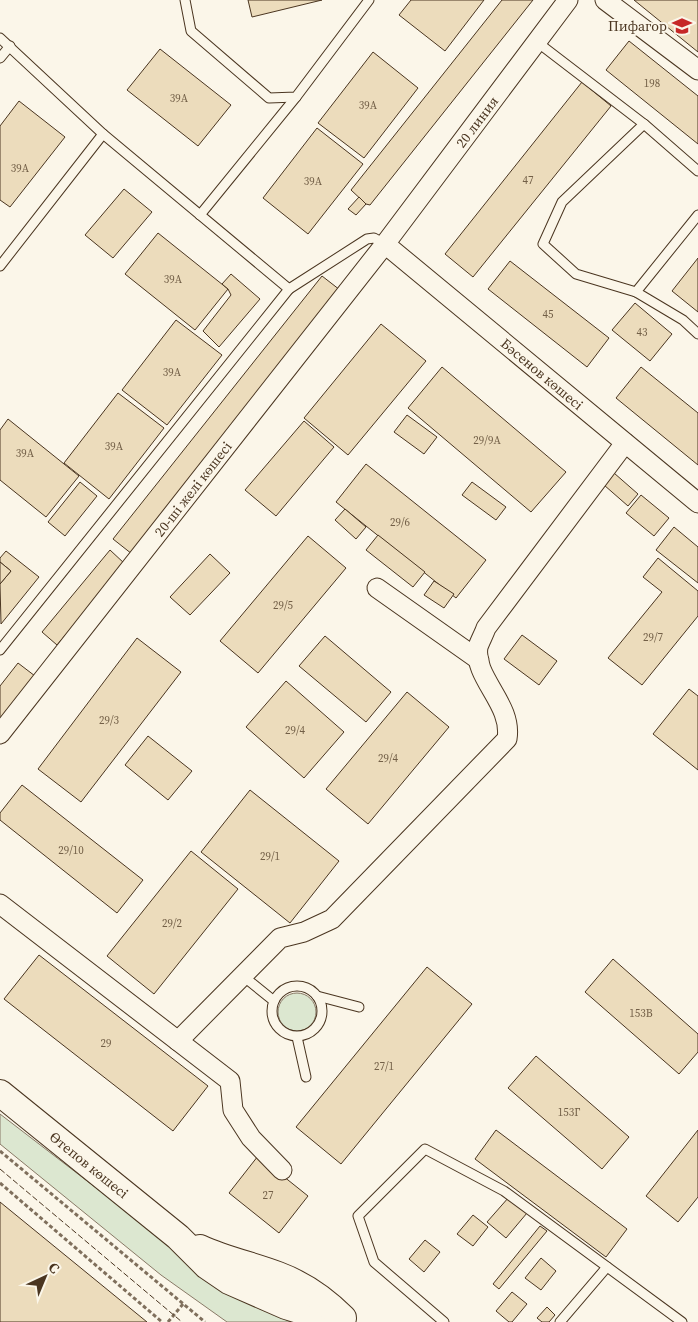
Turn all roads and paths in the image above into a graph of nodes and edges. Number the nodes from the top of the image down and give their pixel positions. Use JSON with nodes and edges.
{"nodes":[{"id":1,"x":185,"y":0,"type":"edge"},
{"id":2,"x":369,"y":0,"type":"edge"},
{"id":3,"x":568,"y":0,"type":"edge"},
{"id":4,"x":605,"y":0,"type":"edge"},
{"id":5,"x":0,"y":38,"type":"edge"},
{"id":6,"x":537,"y":42,"type":"junction"},
{"id":7,"x":10,"y":46,"type":"junction"},
{"id":8,"x":0,"y":58,"type":"edge"},
{"id":9,"x":698,"y":70,"type":"edge"},
{"id":10,"x":296,"y":98,"type":"junction"},
{"id":11,"x":644,"y":124,"type":"junction"},
{"id":12,"x":103,"y":134,"type":"junction"},
{"id":13,"x":698,"y":171,"type":"edge"},
{"id":14,"x":200,"y":215,"type":"junction"},
{"id":15,"x":698,"y":215,"type":"edge"},
{"id":16,"x":385,"y":244,"type":"junction"},
{"id":17,"x":0,"y":266,"type":"edge"},
{"id":18,"x":289,"y":288,"type":"junction"},
{"id":19,"x":636,"y":292,"type":"junction"},
{"id":20,"x":698,"y":334,"type":"edge"},
{"id":21,"x":625,"y":443,"type":"junction"},
{"id":22,"x":698,"y":503,"type":"edge"},
{"id":23,"x":377,"y":588,"type":"dead end"},
{"id":24,"x":0,"y":650,"type":"edge"},
{"id":25,"x":479,"y":660,"type":"junction"},
{"id":26,"x":0,"y":734,"type":"edge"},
{"id":27,"x":0,"y":904,"type":"edge"},
{"id":28,"x":243,"y":976,"type":"junction"},
{"id":29,"x":317,"y":996,"type":"junction"},
{"id":30,"x":274,"y":1001,"type":"junction"},
{"id":31,"x":359,"y":1007,"type":"dead end"},
{"id":32,"x":297,"y":1037,"type":"junction"},
{"id":33,"x":178,"y":1041,"type":"junction"},
{"id":34,"x":306,"y":1077,"type":"dead end"},
{"id":35,"x":0,"y":1093,"type":"edge"},
{"id":36,"x":0,"y":1151,"type":"edge"},
{"id":37,"x":282,"y":1170,"type":"dead end"},
{"id":38,"x":0,"y":1183,"type":"edge"},
{"id":39,"x":178,"y":1237,"type":"junction"},
{"id":40,"x":607,"y":1267,"type":"junction"},
{"id":41,"x":183,"y":1304,"type":"junction"},
{"id":42,"x":162,"y":1322,"type":"edge"},
{"id":43,"x":168,"y":1322,"type":"edge"},
{"id":44,"x":205,"y":1322,"type":"edge"},
{"id":45,"x":337,"y":1322,"type":"edge"},
{"id":46,"x":347,"y":1322,"type":"edge"},
{"id":47,"x":444,"y":1322,"type":"edge"},
{"id":48,"x":560,"y":1322,"type":"edge"},
{"id":49,"x":682,"y":1322,"type":"edge"}],
"edges":[{"from":1,"to":10,"type":"lane"},
{"from":2,"to":10,"type":"lane"},
{"from":3,"to":6,"type":"street","name":"20 линия"},
{"from":4,"to":9,"type":"street"},
{"from":5,"to":7,"type":"lane"},
{"from":6,"to":11,"type":"lane"},
{"from":6,"to":16,"type":"street","name":"20 линия"},
{"from":7,"to":8,"type":"lane"},
{"from":7,"to":12,"type":"lane"},
{"from":10,"to":14,"type":"lane"},
{"from":11,"to":13,"type":"lane"},
{"from":11,"to":19,"type":"lane"},
{"from":12,"to":14,"type":"lane"},
{"from":12,"to":17,"type":"lane"},
{"from":14,"to":18,"type":"lane"},
{"from":15,"to":19,"type":"lane"},
{"from":16,"to":18,"type":"lane"},
{"from":16,"to":21,"type":"street","name":"Бәсенов көшесі"},
{"from":16,"to":26,"type":"street","name":"20-ші желі көшесі"},
{"from":18,"to":24,"type":"lane"},
{"from":19,"to":20,"type":"lane"},
{"from":21,"to":22,"type":"street","name":"Бәсенов көшесі"},
{"from":21,"to":25,"type":"street"},
{"from":23,"to":25,"type":"street"},
{"from":25,"to":28,"type":"street"},
{"from":27,"to":33,"type":"street"},
{"from":28,"to":30,"type":"lane"},
{"from":28,"to":33,"type":"street"},
{"from":29,"to":30,"type":"lane"},
{"from":29,"to":31,"type":"lane"},
{"from":29,"to":32,"type":"lane"},
{"from":30,"to":32,"type":"lane"},
{"from":32,"to":34,"type":"lane"},
{"from":33,"to":37,"type":"street"},
{"from":35,"to":39,"type":"street","name":"Өтепов көшесі"},
{"from":36,"to":41,"type":"path"},
{"from":38,"to":42,"type":"path"},
{"from":39,"to":45,"type":"street","name":"Өтепов көшесі"},
{"from":39,"to":46,"type":"street","name":"Өтепов көшесі"},
{"from":40,"to":47,"type":"lane"},
{"from":40,"to":48,"type":"lane"},
{"from":40,"to":49,"type":"lane"},
{"from":41,"to":43,"type":"path"},
{"from":41,"to":44,"type":"path"}]}
